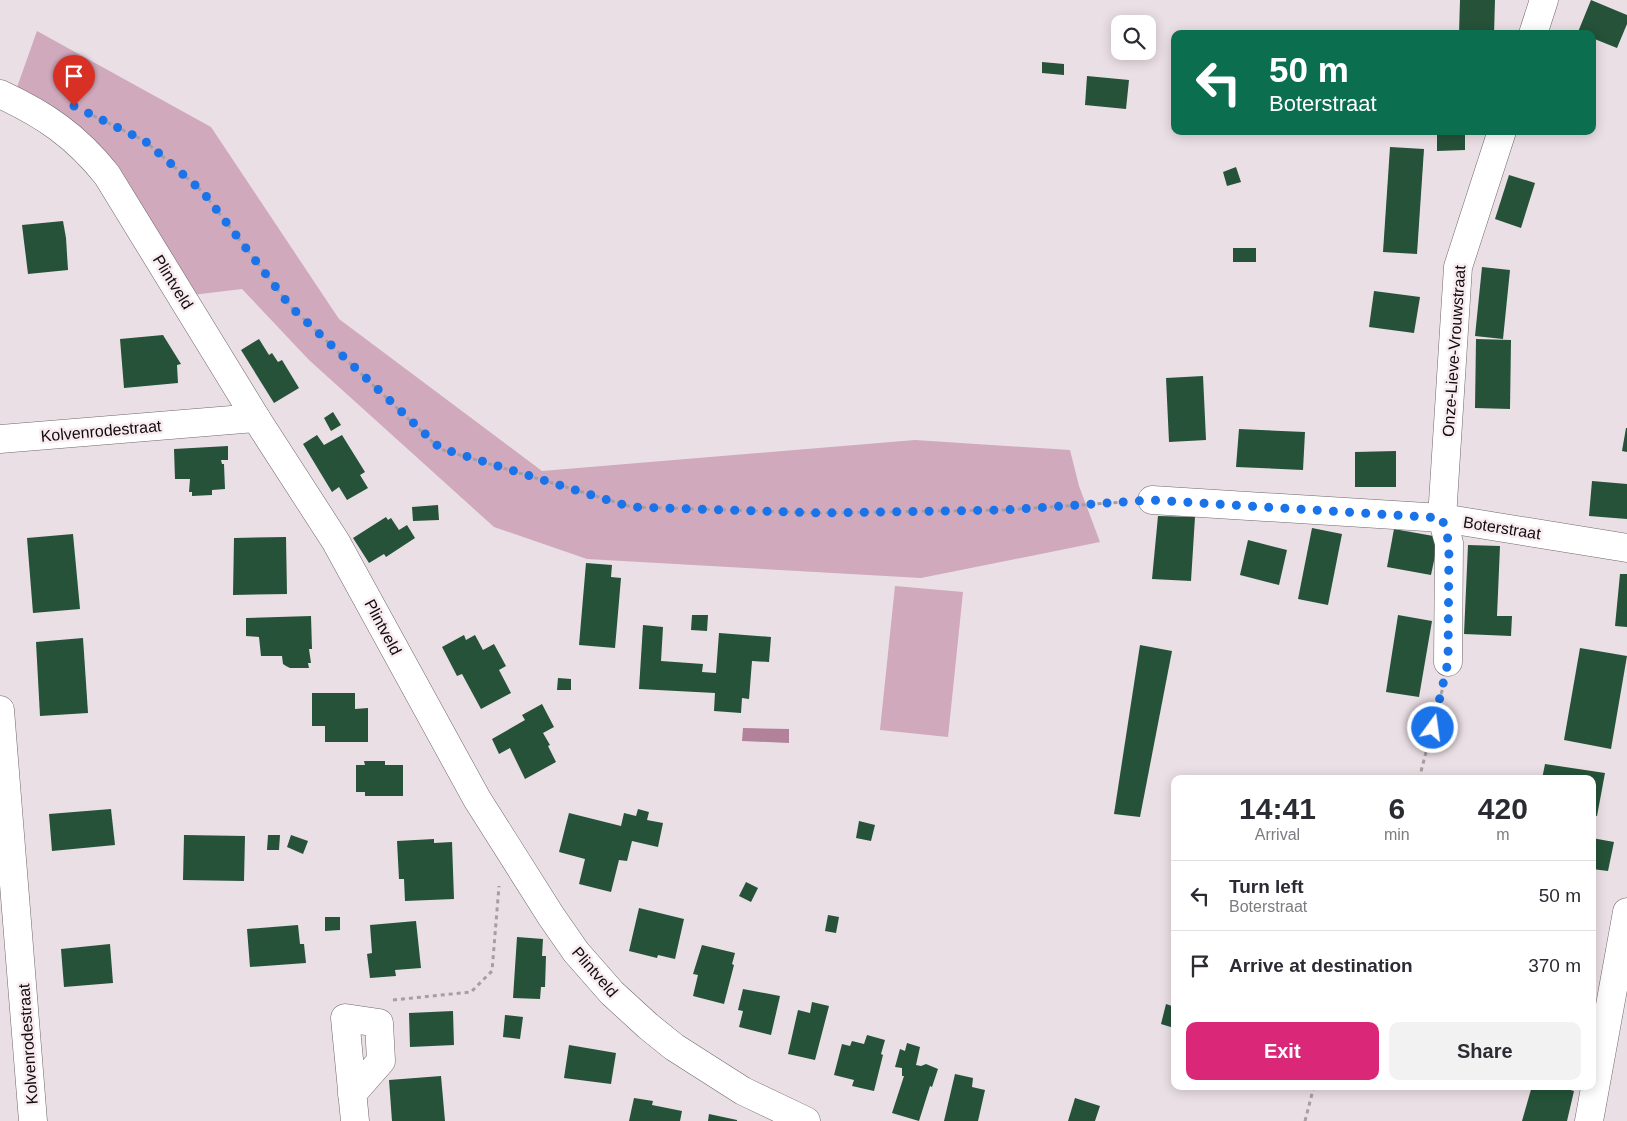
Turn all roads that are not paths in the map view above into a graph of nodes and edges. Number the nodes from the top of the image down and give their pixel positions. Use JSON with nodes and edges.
{"nodes":[{"id":1,"x":1544,"y":0,"type":"edge"},
{"id":2,"x":1534,"y":30,"type":"edge"},
{"id":3,"x":0,"y":94,"type":"edge"},
{"id":4,"x":1501,"y":135,"type":"edge"},
{"id":5,"x":256,"y":418,"type":"junction"},
{"id":6,"x":0,"y":439,"type":"edge"},
{"id":7,"x":1152,"y":500,"type":"road end"},
{"id":8,"x":1442,"y":518,"type":"junction"},
{"id":9,"x":1627,"y":548,"type":"edge"},
{"id":10,"x":1448,"y":662,"type":"road end"},
{"id":11,"x":0,"y":710,"type":"edge"},
{"id":12,"x":1627,"y":912,"type":"edge"},
{"id":13,"x":11,"y":968,"type":"edge"},
{"id":14,"x":363,"y":1021,"type":"road end"},
{"id":15,"x":1596,"y":1082,"type":"edge"},
{"id":16,"x":1595,"y":1090,"type":"edge"},
{"id":17,"x":33,"y":1121,"type":"edge"},
{"id":18,"x":355,"y":1121,"type":"edge"},
{"id":19,"x":806,"y":1121,"type":"edge"},
{"id":20,"x":1589,"y":1121,"type":"edge"}],
"edges":[{"from":1,"to":2,"type":"street"},
{"from":3,"to":5,"type":"street","name":"Plintveld"},
{"from":4,"to":8,"type":"street","name":"Onze-Lieve-Vrouwstraat"},
{"from":5,"to":6,"type":"street","name":"Kolvenrodestraat"},
{"from":5,"to":19,"type":"street","name":"Plintveld"},
{"from":7,"to":8,"type":"street","name":"Boterstraat"},
{"from":8,"to":9,"type":"street","name":"Boterstraat"},
{"from":8,"to":10,"type":"street","name":"Onze-Lieve-Vrouwstraat"},
{"from":11,"to":13,"type":"street","name":"Kolvenrodestraat"},
{"from":12,"to":15,"type":"street"},
{"from":13,"to":17,"type":"street","name":"Kolvenrodestraat"},
{"from":14,"to":18,"type":"street"},
{"from":16,"to":20,"type":"street"}]}
